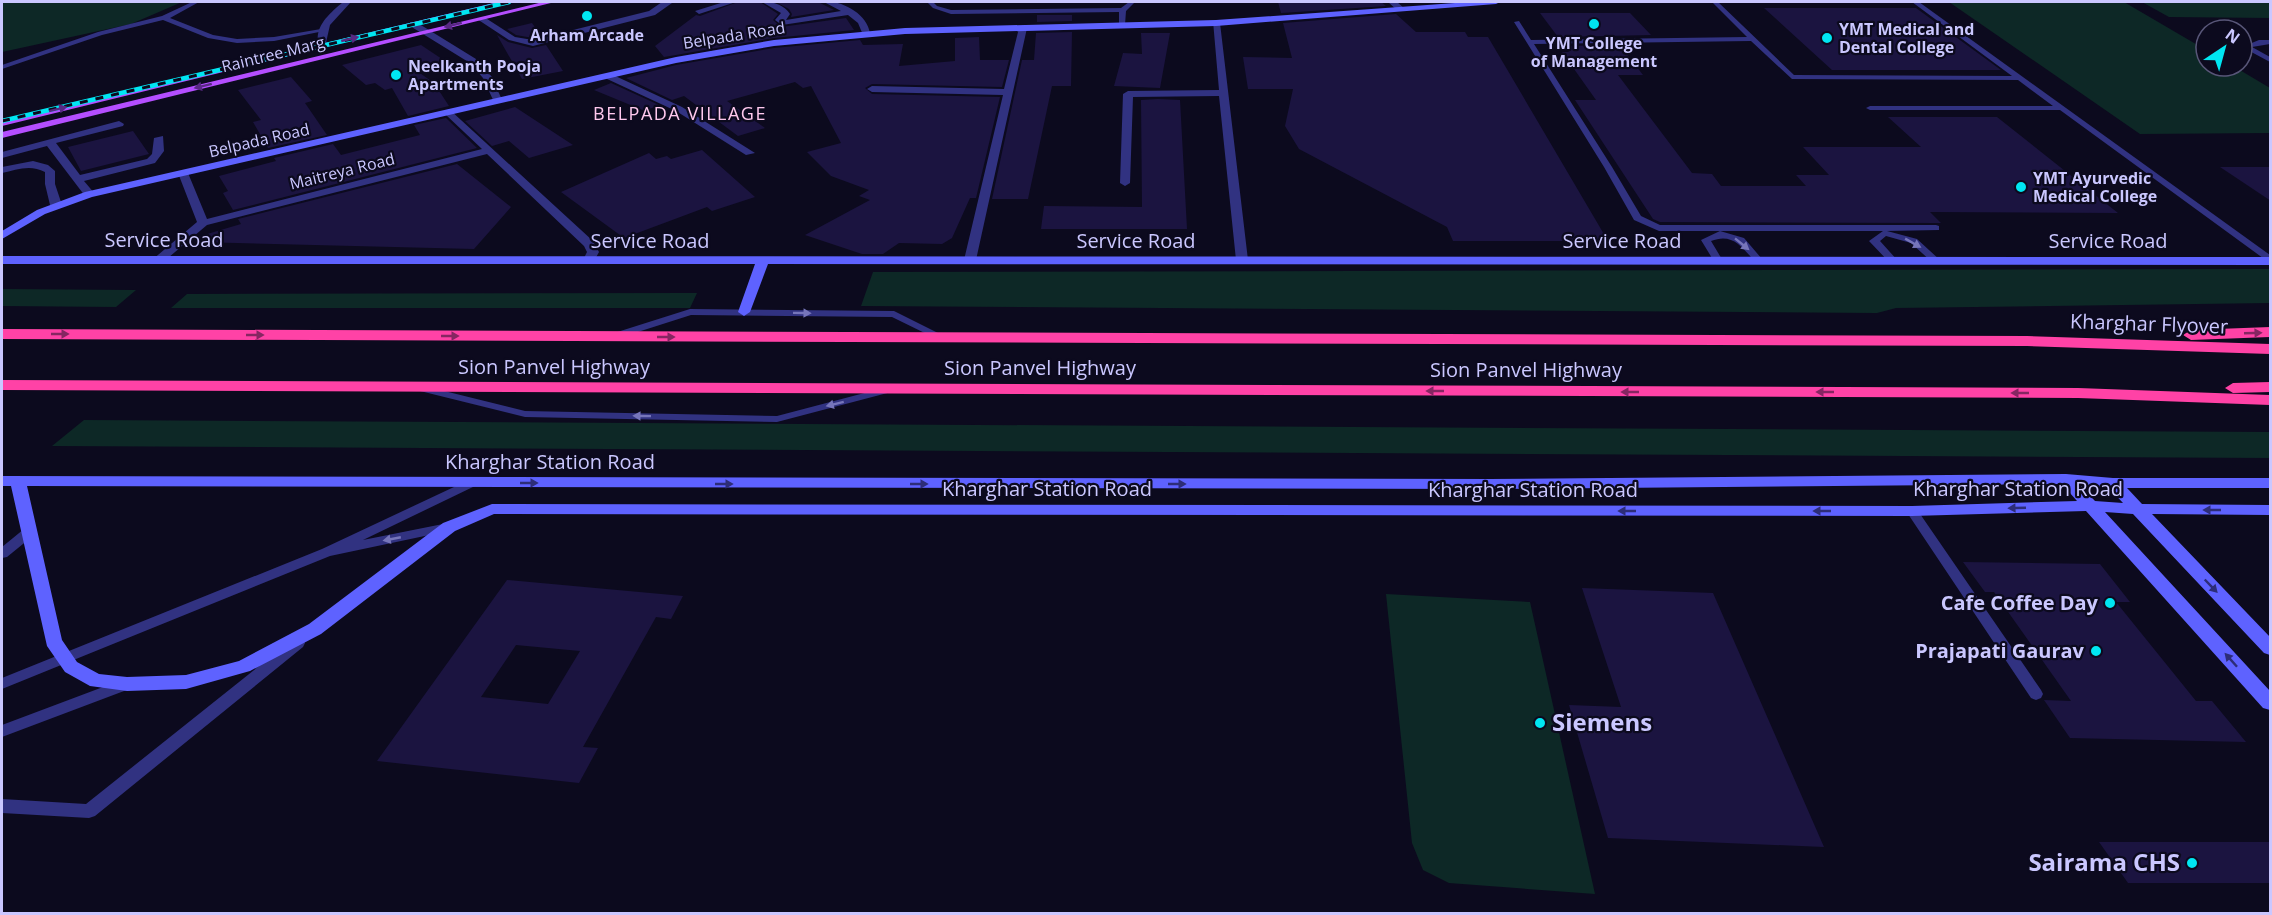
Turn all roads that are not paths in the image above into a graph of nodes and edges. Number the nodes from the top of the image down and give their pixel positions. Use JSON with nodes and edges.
{"nodes":[{"id":1,"x":196,"y":2,"type":"edge"},
{"id":2,"x":347,"y":2,"type":"edge"},
{"id":3,"x":507,"y":2,"type":"edge"},
{"id":4,"x":551,"y":2,"type":"edge"},
{"id":5,"x":666,"y":2,"type":"edge"},
{"id":6,"x":732,"y":2,"type":"edge"},
{"id":7,"x":766,"y":2,"type":"edge"},
{"id":8,"x":828,"y":2,"type":"edge"},
{"id":9,"x":930,"y":2,"type":"edge"},
{"id":10,"x":1132,"y":2,"type":"edge"},
{"id":11,"x":1392,"y":2,"type":"edge"},
{"id":12,"x":1496,"y":2,"type":"edge"},
{"id":13,"x":1715,"y":2,"type":"edge"},
{"id":14,"x":1914,"y":2,"type":"edge"},
{"id":15,"x":1401,"y":9,"type":"junction"},
{"id":16,"x":1123,"y":10,"type":"junction"},
{"id":17,"x":699,"y":11,"type":"dead end"},
{"id":18,"x":849,"y":12,"type":"junction"},
{"id":19,"x":164,"y":18,"type":"junction"},
{"id":20,"x":481,"y":19,"type":"junction"},
{"id":21,"x":1517,"y":22,"type":"dead end"},
{"id":22,"x":1216,"y":23,"type":"junction"},
{"id":23,"x":413,"y":24,"type":"junction"},
{"id":24,"x":1122,"y":25,"type":"junction"},
{"id":25,"x":1023,"y":28,"type":"junction"},
{"id":26,"x":321,"y":31,"type":"junction"},
{"id":27,"x":425,"y":32,"type":"junction"},
{"id":28,"x":866,"y":33,"type":"junction"},
{"id":29,"x":1753,"y":39,"type":"junction"},
{"id":30,"x":1529,"y":42,"type":"junction"},
{"id":31,"x":2271,"y":42,"type":"edge"},
{"id":32,"x":322,"y":45,"type":"junction"},
{"id":33,"x":2271,"y":60,"type":"edge"},
{"id":34,"x":2,"y":67,"type":"edge"},
{"id":35,"x":608,"y":76,"type":"junction"},
{"id":36,"x":2020,"y":78,"type":"junction"},
{"id":37,"x":872,"y":88,"type":"dead end"},
{"id":38,"x":1008,"y":92,"type":"junction"},
{"id":39,"x":1224,"y":93,"type":"junction"},
{"id":40,"x":497,"y":100,"type":"junction"},
{"id":41,"x":1869,"y":108,"type":"dead end"},
{"id":42,"x":2063,"y":108,"type":"junction"},
{"id":43,"x":449,"y":112,"type":"junction"},
{"id":44,"x":2,"y":123,"type":"edge"},
{"id":45,"x":119,"y":124,"type":"dead end"},
{"id":46,"x":2,"y":135,"type":"edge"},
{"id":47,"x":159,"y":138,"type":"dead end"},
{"id":48,"x":49,"y":142,"type":"junction"},
{"id":49,"x":489,"y":150,"type":"junction"},
{"id":50,"x":750,"y":153,"type":"dead end"},
{"id":51,"x":2,"y":155,"type":"edge"},
{"id":52,"x":34,"y":156,"type":"dead end"},
{"id":53,"x":2,"y":164,"type":"edge"},
{"id":54,"x":2,"y":170,"type":"edge"},
{"id":55,"x":183,"y":172,"type":"junction"},
{"id":56,"x":78,"y":179,"type":"junction"},
{"id":57,"x":1125,"y":183,"type":"dead end"},
{"id":58,"x":88,"y":194,"type":"junction"},
{"id":59,"x":56,"y":205,"type":"junction"},
{"id":60,"x":203,"y":224,"type":"junction"},
{"id":61,"x":1936,"y":228,"type":"dead end"},
{"id":62,"x":1883,"y":230,"type":"junction"},
{"id":63,"x":1718,"y":231,"type":"junction"},
{"id":64,"x":2,"y":236,"type":"edge"},
{"id":65,"x":2,"y":260,"type":"edge"},
{"id":66,"x":158,"y":260,"type":"junction"},
{"id":67,"x":589,"y":260,"type":"junction"},
{"id":68,"x":763,"y":260,"type":"junction"},
{"id":69,"x":970,"y":260,"type":"junction"},
{"id":70,"x":1242,"y":260,"type":"junction"},
{"id":71,"x":2271,"y":260,"type":"edge"},
{"id":72,"x":1718,"y":261,"type":"junction"},
{"id":73,"x":1759,"y":261,"type":"junction"},
{"id":74,"x":1893,"y":261,"type":"junction"},
{"id":75,"x":1936,"y":261,"type":"junction"},
{"id":76,"x":744,"y":312,"type":"junction"},
{"id":77,"x":2271,"y":332,"type":"edge"},
{"id":78,"x":2,"y":334,"type":"edge"},
{"id":79,"x":614,"y":336,"type":"junction"},
{"id":80,"x":943,"y":338,"type":"junction"},
{"id":81,"x":2027,"y":341,"type":"junction"},
{"id":82,"x":2271,"y":349,"type":"edge"},
{"id":83,"x":2,"y":385,"type":"edge"},
{"id":84,"x":418,"y":387,"type":"junction"},
{"id":85,"x":2271,"y":387,"type":"edge"},
{"id":86,"x":892,"y":389,"type":"junction"},
{"id":87,"x":2078,"y":393,"type":"junction"},
{"id":88,"x":2271,"y":400,"type":"edge"},
{"id":89,"x":2066,"y":480,"type":"junction"},
{"id":90,"x":10,"y":481,"type":"edge"},
{"id":91,"x":471,"y":483,"type":"junction"},
{"id":92,"x":2113,"y":483,"type":"junction"},
{"id":93,"x":2271,"y":483,"type":"edge"},
{"id":94,"x":1490,"y":484,"type":"junction"},
{"id":95,"x":2090,"y":506,"type":"junction"},
{"id":96,"x":2138,"y":509,"type":"junction"},
{"id":97,"x":2271,"y":510,"type":"edge"},
{"id":98,"x":1498,"y":511,"type":"junction"},
{"id":99,"x":1912,"y":511,"type":"junction"},
{"id":100,"x":449,"y":527,"type":"junction"},
{"id":101,"x":29,"y":532,"type":"junction"},
{"id":102,"x":327,"y":552,"type":"junction"},
{"id":103,"x":2,"y":554,"type":"edge"},
{"id":104,"x":315,"y":629,"type":"junction"},
{"id":105,"x":2271,"y":648,"type":"edge"},
{"id":106,"x":2,"y":684,"type":"edge"},
{"id":107,"x":127,"y":684,"type":"junction"},
{"id":108,"x":2036,"y":694,"type":"dead end"},
{"id":109,"x":2271,"y":703,"type":"edge"},
{"id":110,"x":2,"y":731,"type":"edge"},
{"id":111,"x":2,"y":806,"type":"edge"}],
"edges":[{"from":1,"to":19,"type":"lane"},
{"from":2,"to":26,"type":"street"},
{"from":3,"to":23,"type":"main road","name":"Raintree Marg"},
{"from":4,"to":20,"type":"main road","name":"Raintree Marg"},
{"from":5,"to":20,"type":"street"},
{"from":6,"to":17,"type":"street"},
{"from":7,"to":18,"type":"street"},
{"from":8,"to":18,"type":"street"},
{"from":9,"to":16,"type":"lane"},
{"from":10,"to":16,"type":"lane"},
{"from":11,"to":15,"type":"street"},
{"from":12,"to":15,"type":"street","name":"Belpada Road"},
{"from":13,"to":29,"type":"lane"},
{"from":14,"to":36,"type":"lane"},
{"from":15,"to":22,"type":"street","name":"Belpada Road"},
{"from":16,"to":24,"type":"lane"},
{"from":18,"to":28,"type":"street"},
{"from":19,"to":26,"type":"lane"},
{"from":19,"to":34,"type":"lane"},
{"from":20,"to":27,"type":"main road","name":"Raintree Marg","one_way":true},
{"from":21,"to":30,"type":"lane"},
{"from":22,"to":24,"type":"street","name":"Belpada Road"},
{"from":22,"to":39,"type":"street"},
{"from":23,"to":27,"type":"street"},
{"from":32,"to":23,"type":"main road","name":"Raintree Marg","one_way":true},
{"from":24,"to":25,"type":"street","name":"Belpada Road"},
{"from":25,"to":28,"type":"street","name":"Belpada Road"},
{"from":25,"to":38,"type":"street"},
{"from":26,"to":32,"type":"street"},
{"from":27,"to":40,"type":"street"},
{"from":27,"to":46,"type":"main road","name":"Raintree Marg","one_way":true},
{"from":28,"to":35,"type":"street","name":"Belpada Road"},
{"from":29,"to":30,"type":"lane"},
{"from":29,"to":36,"type":"lane"},
{"from":30,"to":63,"type":"lane"},
{"from":31,"to":33,"type":"lane"},
{"from":44,"to":32,"type":"main road","name":"Raintree Marg","one_way":true},
{"from":35,"to":40,"type":"street","name":"Belpada Road"},
{"from":35,"to":50,"type":"street"},
{"from":36,"to":42,"type":"lane"},
{"from":37,"to":38,"type":"street"},
{"from":38,"to":69,"type":"street"},
{"from":39,"to":57,"type":"street"},
{"from":39,"to":70,"type":"street"},
{"from":40,"to":43,"type":"street","name":"Belpada Road"},
{"from":41,"to":42,"type":"lane"},
{"from":42,"to":71,"type":"lane"},
{"from":43,"to":49,"type":"street"},
{"from":43,"to":55,"type":"street","name":"Belpada Road"},
{"from":45,"to":48,"type":"street"},
{"from":47,"to":56,"type":"street"},
{"from":48,"to":51,"type":"street"},
{"from":48,"to":56,"type":"street"},
{"from":49,"to":60,"type":"street","name":"Maitreya Road"},
{"from":49,"to":67,"type":"street"},
{"from":52,"to":53,"type":"street"},
{"from":54,"to":59,"type":"street"},
{"from":55,"to":58,"type":"street","name":"Belpada Road"},
{"from":55,"to":60,"type":"street"},
{"from":56,"to":58,"type":"street"},
{"from":58,"to":59,"type":"street","name":"Belpada Road"},
{"from":59,"to":64,"type":"street","name":"Belpada Road"},
{"from":60,"to":66,"type":"street"},
{"from":61,"to":62,"type":"lane"},
{"from":62,"to":63,"type":"lane"},
{"from":62,"to":74,"type":"lane"},
{"from":62,"to":75,"type":"lane","one_way":true},
{"from":63,"to":72,"type":"lane"},
{"from":63,"to":73,"type":"lane","one_way":true},
{"from":65,"to":66,"type":"street","name":"Service Road"},
{"from":66,"to":67,"type":"street","name":"Service Road"},
{"from":67,"to":68,"type":"street","name":"Service Road"},
{"from":68,"to":69,"type":"street","name":"Service Road"},
{"from":68,"to":76,"type":"street"},
{"from":69,"to":70,"type":"street","name":"Service Road"},
{"from":70,"to":72,"type":"street","name":"Service Road"},
{"from":71,"to":75,"type":"street","name":"Service Road"},
{"from":72,"to":73,"type":"street","name":"Service Road"},
{"from":73,"to":74,"type":"street","name":"Service Road"},
{"from":74,"to":75,"type":"street","name":"Service Road"},
{"from":76,"to":79,"type":"lane"},
{"from":76,"to":80,"type":"lane","one_way":true},
{"from":81,"to":77,"type":"highway","one_way":true},
{"from":78,"to":79,"type":"highway","name":"Sion Panvel Highway","one_way":true},
{"from":79,"to":80,"type":"highway","name":"Sion Panvel Highway","one_way":true},
{"from":80,"to":81,"type":"highway","name":"Sion Panvel Highway"},
{"from":81,"to":82,"type":"highway","name":"Kharghar Flyover"},
{"from":83,"to":84,"type":"highway","name":"Sion Panvel Highway"},
{"from":84,"to":86,"type":"highway","name":"Sion Panvel Highway"},
{"from":86,"to":84,"type":"lane","one_way":true},
{"from":85,"to":87,"type":"highway"},
{"from":87,"to":86,"type":"highway","name":"Sion Panvel Highway","one_way":true},
{"from":87,"to":88,"type":"highway"},
{"from":89,"to":92,"type":"street","name":"Kharghar Station Road"},
{"from":89,"to":94,"type":"street","name":"Kharghar Station Road"},
{"from":89,"to":95,"type":"street"},
{"from":90,"to":91,"type":"street","name":"Kharghar Station Road"},
{"from":90,"to":101,"type":"street","name":"Kharghar Station Road"},
{"from":91,"to":94,"type":"street","name":"Kharghar Station Road","one_way":true},
{"from":91,"to":102,"type":"lane"},
{"from":92,"to":93,"type":"street","name":"Kharghar Station Road"},
{"from":92,"to":96,"type":"street"},
{"from":94,"to":98,"type":"street"},
{"from":95,"to":96,"type":"street","name":"Kharghar Station Road"},
{"from":95,"to":99,"type":"street","name":"Kharghar Station Road","one_way":true},
{"from":109,"to":95,"type":"street","one_way":true},
{"from":97,"to":96,"type":"street","name":"Kharghar Station Road","one_way":true},
{"from":96,"to":105,"type":"street","one_way":true},
{"from":99,"to":98,"type":"street","name":"Kharghar Station Road","one_way":true},
{"from":98,"to":100,"type":"street","name":"Kharghar Station Road"},
{"from":99,"to":108,"type":"lane"},
{"from":100,"to":102,"type":"lane","one_way":true},
{"from":100,"to":104,"type":"street","name":"Kharghar Station Road"},
{"from":101,"to":103,"type":"lane"},
{"from":101,"to":107,"type":"street","name":"Kharghar Station Road"},
{"from":102,"to":106,"type":"lane"},
{"from":104,"to":107,"type":"street","name":"Kharghar Station Road"},
{"from":104,"to":111,"type":"lane"},
{"from":107,"to":110,"type":"lane"}]}
